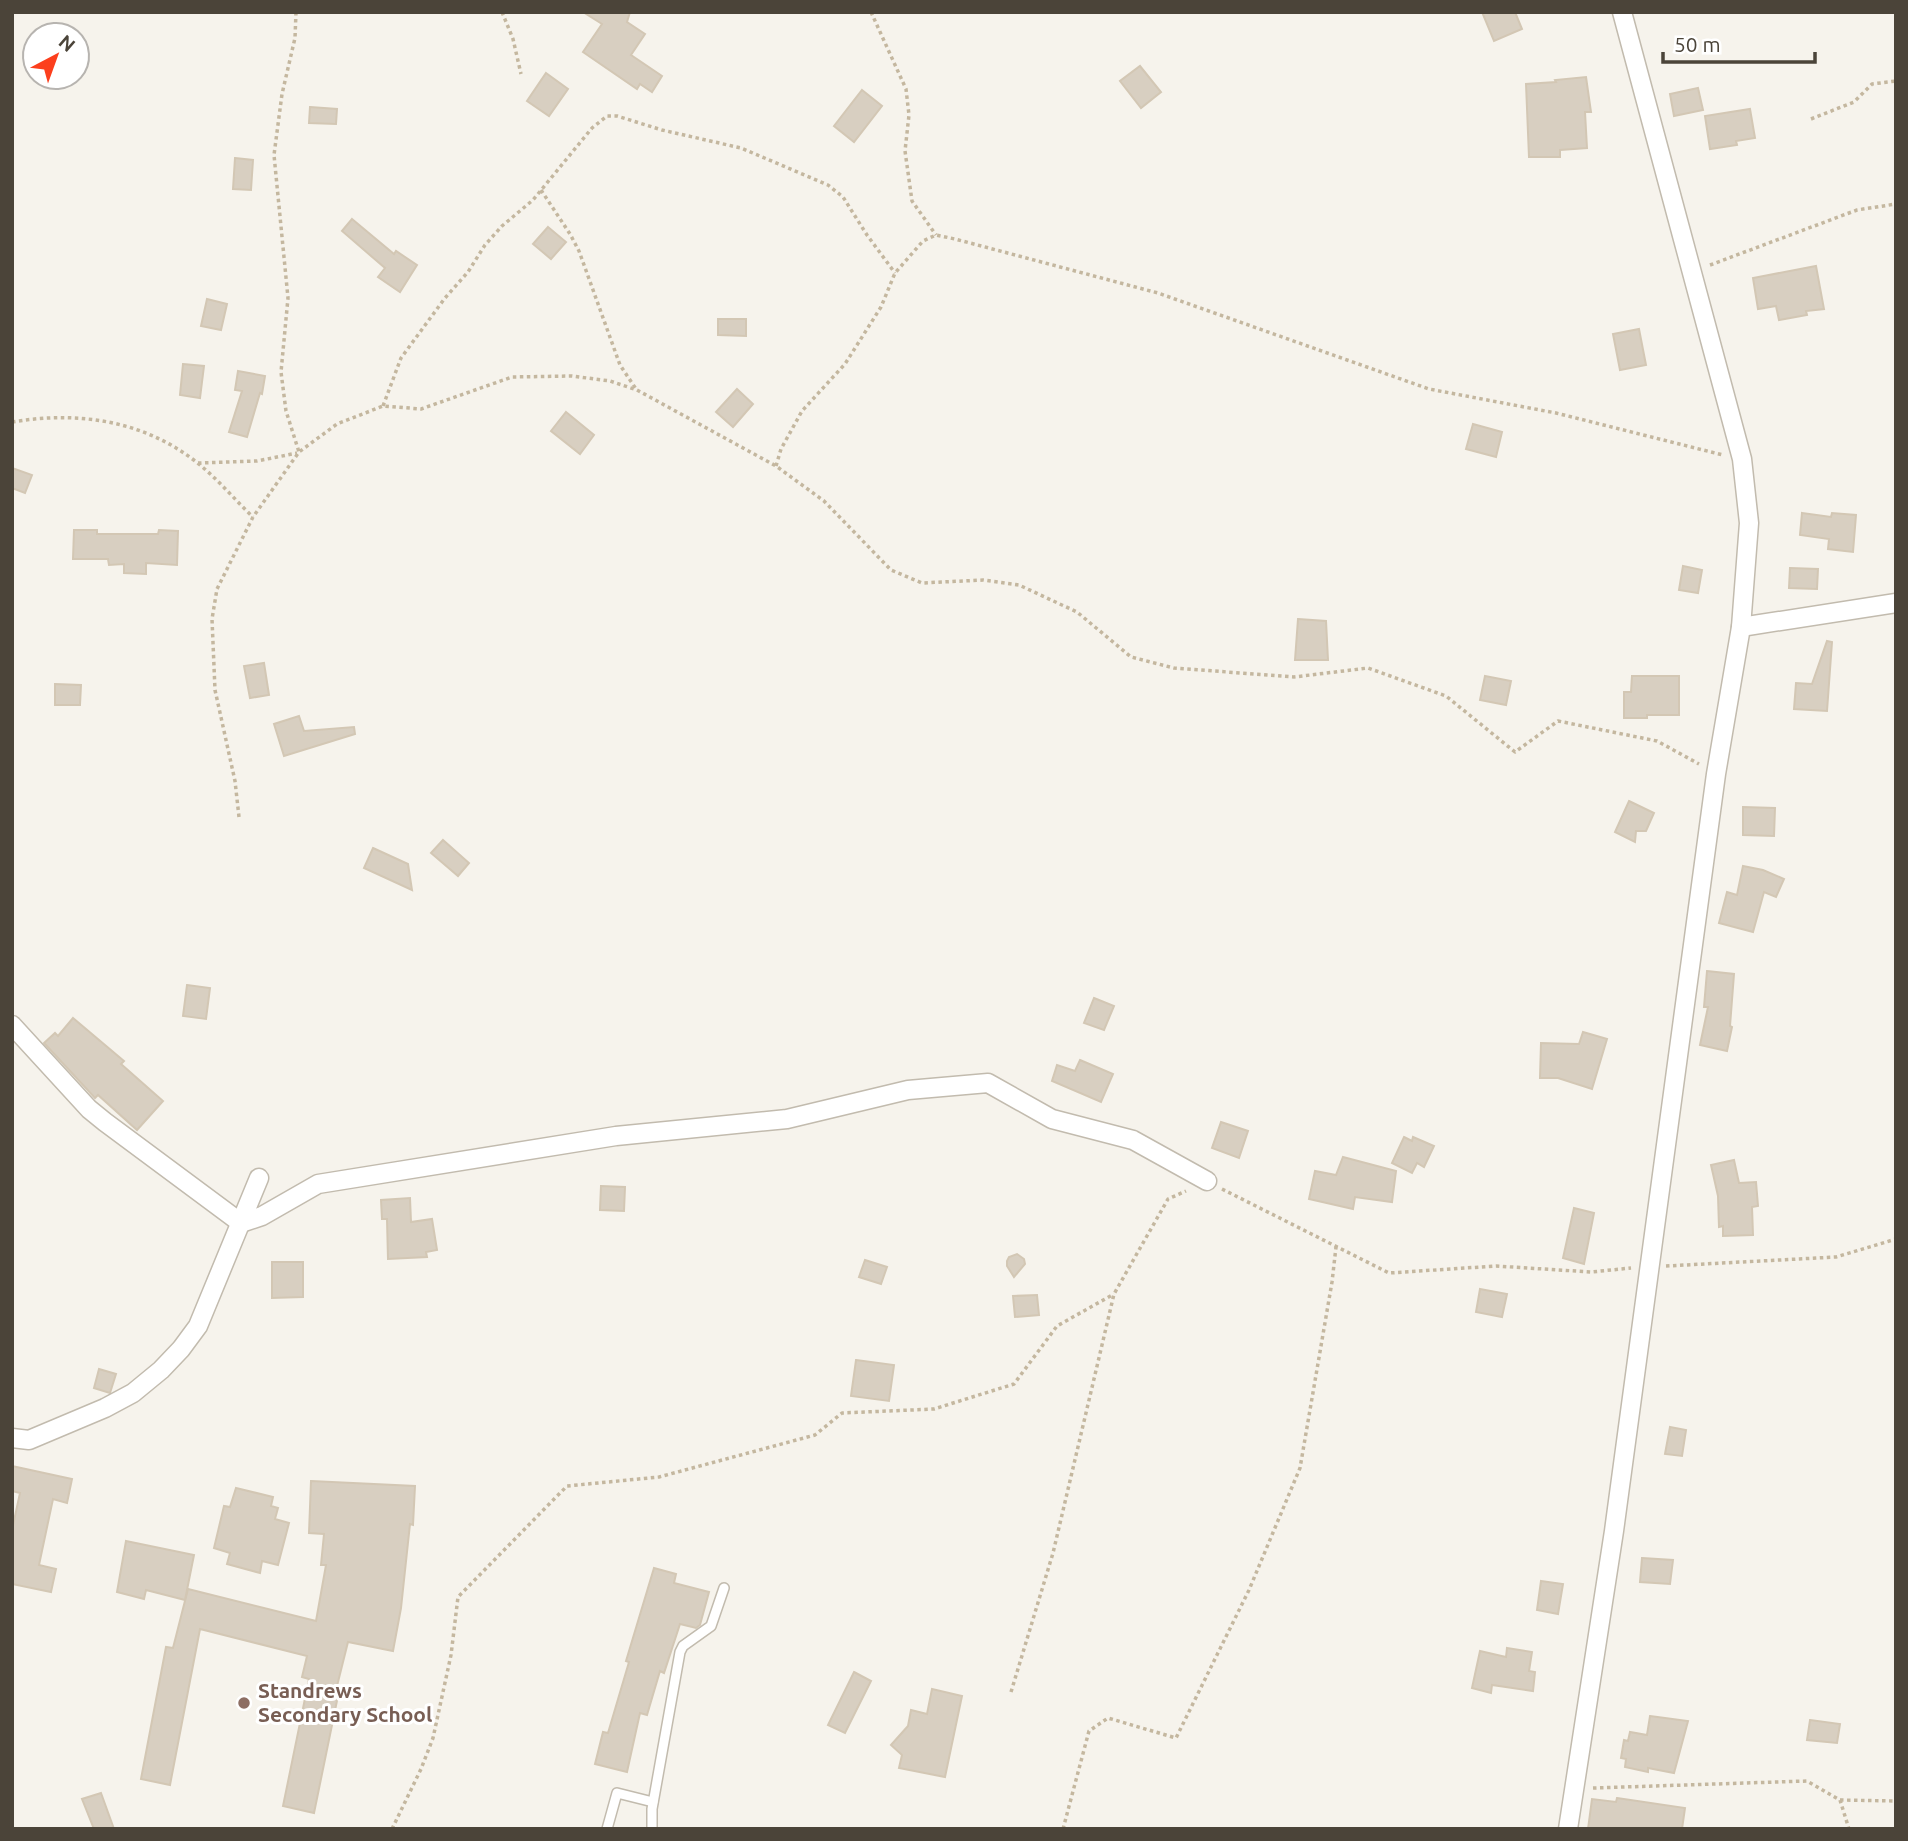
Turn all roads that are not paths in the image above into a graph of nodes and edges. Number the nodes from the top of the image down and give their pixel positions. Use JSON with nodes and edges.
{"nodes":[{"id":1,"x":1622,"y":12,"type":"edge"},
{"id":2,"x":1896,"y":603,"type":"edge"},
{"id":3,"x":1741,"y":628,"type":"junction"},
{"id":4,"x":12,"y":1025,"type":"edge"},
{"id":5,"x":259,"y":1178,"type":"dead end"},
{"id":6,"x":1207,"y":1181,"type":"road end"},
{"id":7,"x":241,"y":1223,"type":"junction"},
{"id":8,"x":12,"y":1438,"type":"edge"},
{"id":9,"x":724,"y":1588,"type":"dead end"},
{"id":10,"x":653,"y":1802,"type":"junction"},
{"id":11,"x":607,"y":1829,"type":"edge"},
{"id":12,"x":652,"y":1829,"type":"edge"},
{"id":13,"x":1568,"y":1829,"type":"edge"}],
"edges":[{"from":1,"to":3,"type":"street"},
{"from":2,"to":3,"type":"street"},
{"from":3,"to":13,"type":"street"},
{"from":4,"to":7,"type":"street"},
{"from":5,"to":7,"type":"street"},
{"from":6,"to":7,"type":"street"},
{"from":7,"to":8,"type":"street"},
{"from":9,"to":10,"type":"lane"},
{"from":10,"to":11,"type":"lane"},
{"from":10,"to":12,"type":"lane"}]}
